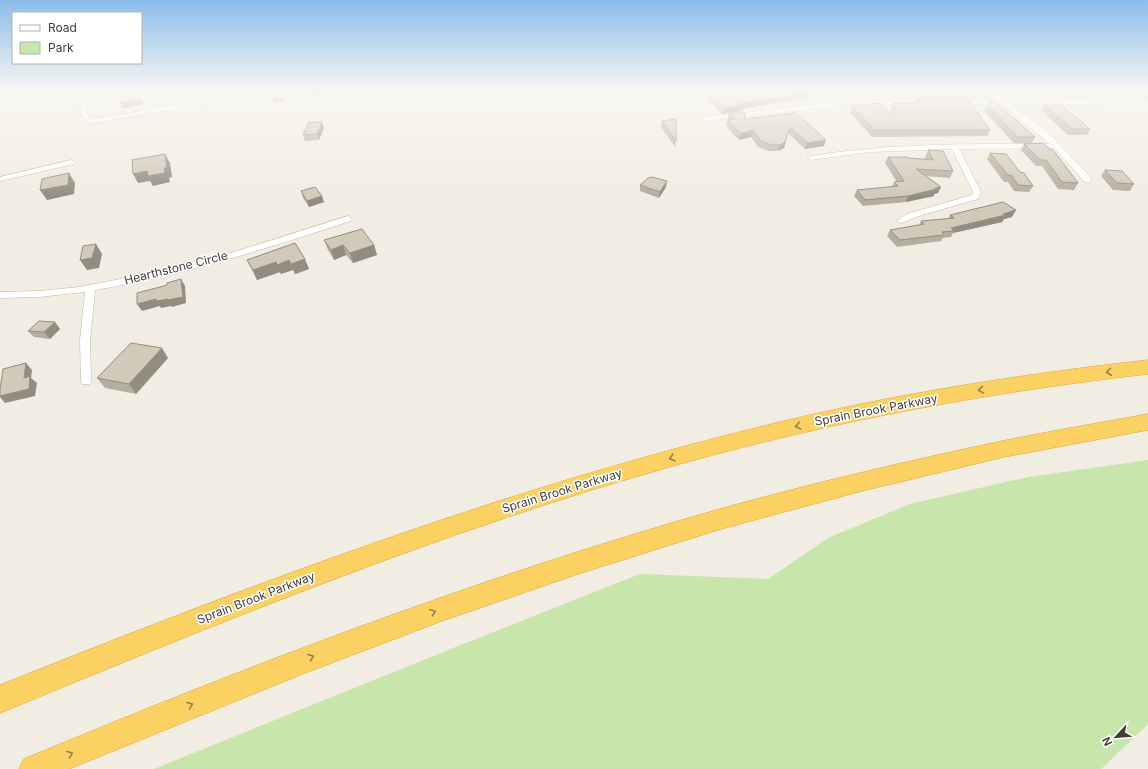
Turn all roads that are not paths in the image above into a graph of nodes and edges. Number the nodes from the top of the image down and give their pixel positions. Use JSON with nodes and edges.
{"nodes":[{"id":1,"x":1035,"y":127,"type":"edge"},
{"id":2,"x":1056,"y":146,"type":"junction"},
{"id":3,"x":955,"y":148,"type":"junction"},
{"id":4,"x":811,"y":158,"type":"dead end"},
{"id":5,"x":71,"y":162,"type":"dead end"},
{"id":6,"x":0,"y":179,"type":"edge"},
{"id":7,"x":1088,"y":180,"type":"dead end"},
{"id":8,"x":348,"y":219,"type":"dead end"},
{"id":9,"x":901,"y":220,"type":"dead end"},
{"id":10,"x":90,"y":288,"type":"junction"},
{"id":11,"x":0,"y":295,"type":"edge"},
{"id":12,"x":1148,"y":367,"type":"edge"},
{"id":13,"x":86,"y":381,"type":"dead end"},
{"id":14,"x":1148,"y":422,"type":"edge"},
{"id":15,"x":0,"y":699,"type":"edge"},
{"id":16,"x":34,"y":769,"type":"edge"}],
"edges":[{"from":1,"to":2,"type":"street"},
{"from":2,"to":3,"type":"street"},
{"from":2,"to":7,"type":"street"},
{"from":3,"to":4,"type":"street"},
{"from":3,"to":9,"type":"street"},
{"from":5,"to":6,"type":"street"},
{"from":8,"to":10,"type":"street","name":"Hearthstone Circle"},
{"from":10,"to":11,"type":"street","name":"Hearthstone Circle"},
{"from":10,"to":13,"type":"street"},
{"from":12,"to":15,"type":"highway","name":"Sprain Brook Parkway","one_way":true},
{"from":16,"to":14,"type":"highway","one_way":true}]}
